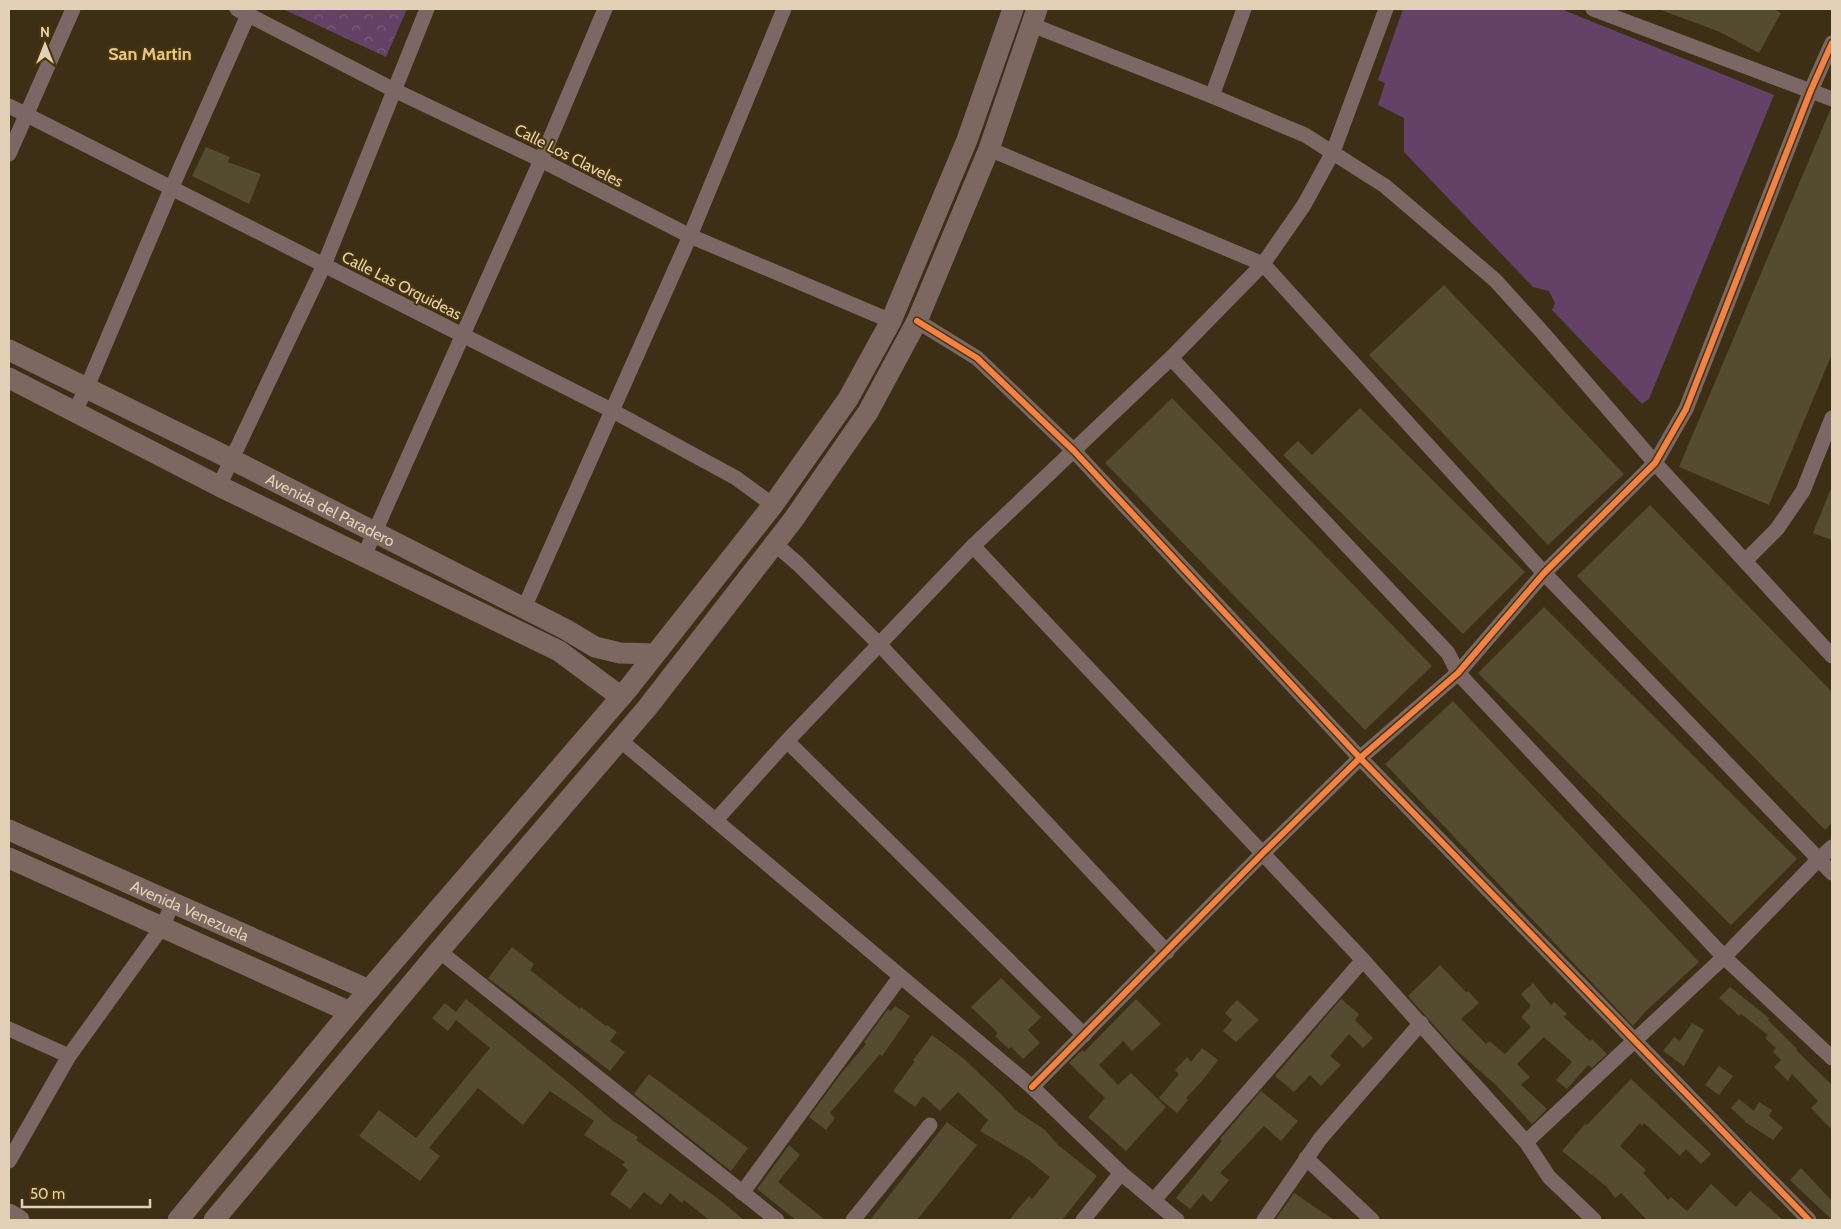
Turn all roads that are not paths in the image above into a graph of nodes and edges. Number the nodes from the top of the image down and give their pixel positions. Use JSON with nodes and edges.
{"nodes":[{"id":1,"x":73,"y":9,"type":"edge"},
{"id":2,"x":427,"y":9,"type":"edge"},
{"id":3,"x":605,"y":9,"type":"edge"},
{"id":4,"x":784,"y":9,"type":"edge"},
{"id":5,"x":1013,"y":9,"type":"edge"},
{"id":6,"x":1244,"y":9,"type":"edge"},
{"id":7,"x":1386,"y":9,"type":"edge"},
{"id":8,"x":1593,"y":9,"type":"edge"},
{"id":9,"x":242,"y":12,"type":"edge"},
{"id":10,"x":1034,"y":17,"type":"edge"},
{"id":11,"x":1832,"y":43,"type":"edge"},
{"id":12,"x":394,"y":90,"type":"junction"},
{"id":13,"x":1811,"y":90,"type":"junction"},
{"id":14,"x":1212,"y":96,"type":"junction"},
{"id":15,"x":1832,"y":99,"type":"edge"},
{"id":16,"x":9,"y":106,"type":"edge"},
{"id":17,"x":26,"y":114,"type":"junction"},
{"id":18,"x":989,"y":149,"type":"junction"},
{"id":19,"x":1333,"y":152,"type":"junction"},
{"id":20,"x":9,"y":154,"type":"edge"},
{"id":21,"x":541,"y":160,"type":"junction"},
{"id":22,"x":170,"y":189,"type":"junction"},
{"id":23,"x":690,"y":236,"type":"junction"},
{"id":24,"x":1263,"y":264,"type":"junction"},
{"id":25,"x":324,"y":265,"type":"junction"},
{"id":26,"x":891,"y":321,"type":"junction"},
{"id":27,"x":917,"y":321,"type":"junction"},
{"id":28,"x":462,"y":335,"type":"junction"},
{"id":29,"x":9,"y":350,"type":"edge"},
{"id":30,"x":1171,"y":358,"type":"junction"},
{"id":31,"x":9,"y":378,"type":"edge"},
{"id":32,"x":87,"y":387,"type":"junction"},
{"id":33,"x":611,"y":410,"type":"junction"},
{"id":34,"x":75,"y":411,"type":"junction"},
{"id":35,"x":1832,"y":418,"type":"edge"},
{"id":36,"x":1074,"y":451,"type":"junction"},
{"id":37,"x":231,"y":459,"type":"junction"},
{"id":38,"x":1655,"y":463,"type":"junction"},
{"id":39,"x":219,"y":486,"type":"junction"},
{"id":40,"x":773,"y":505,"type":"junction"},
{"id":41,"x":376,"y":533,"type":"junction"},
{"id":42,"x":775,"y":544,"type":"junction"},
{"id":43,"x":973,"y":546,"type":"junction"},
{"id":44,"x":364,"y":556,"type":"junction"},
{"id":45,"x":1745,"y":561,"type":"junction"},
{"id":46,"x":1544,"y":573,"type":"junction"},
{"id":47,"x":524,"y":608,"type":"junction"},
{"id":48,"x":880,"y":644,"type":"junction"},
{"id":49,"x":655,"y":654,"type":"junction"},
{"id":50,"x":1832,"y":656,"type":"edge"},
{"id":51,"x":1458,"y":673,"type":"junction"},
{"id":52,"x":624,"y":693,"type":"junction"},
{"id":53,"x":648,"y":708,"type":"junction"},
{"id":54,"x":620,"y":740,"type":"junction"},
{"id":55,"x":786,"y":741,"type":"junction"},
{"id":56,"x":1360,"y":758,"type":"junction"},
{"id":57,"x":716,"y":820,"type":"junction"},
{"id":58,"x":9,"y":830,"type":"edge"},
{"id":59,"x":1832,"y":847,"type":"edge"},
{"id":60,"x":1263,"y":853,"type":"junction"},
{"id":61,"x":9,"y":858,"type":"edge"},
{"id":62,"x":1818,"y":860,"type":"junction"},
{"id":63,"x":1832,"y":873,"type":"edge"},
{"id":64,"x":173,"y":903,"type":"junction"},
{"id":65,"x":162,"y":927,"type":"junction"},
{"id":66,"x":439,"y":951,"type":"junction"},
{"id":67,"x":1167,"y":952,"type":"junction"},
{"id":68,"x":1724,"y":957,"type":"junction"},
{"id":69,"x":1364,"y":960,"type":"junction"},
{"id":70,"x":900,"y":977,"type":"junction"},
{"id":71,"x":369,"y":990,"type":"junction"},
{"id":72,"x":350,"y":1012,"type":"junction"},
{"id":73,"x":1421,"y":1023,"type":"junction"},
{"id":74,"x":9,"y":1029,"type":"edge"},
{"id":75,"x":1084,"y":1035,"type":"junction"},
{"id":76,"x":1634,"y":1041,"type":"junction"},
{"id":77,"x":69,"y":1056,"type":"junction"},
{"id":78,"x":1832,"y":1058,"type":"edge"},
{"id":79,"x":1032,"y":1087,"type":"junction"},
{"id":80,"x":930,"y":1125,"type":"dead end"},
{"id":81,"x":1526,"y":1142,"type":"junction"},
{"id":82,"x":1306,"y":1158,"type":"junction"},
{"id":83,"x":9,"y":1161,"type":"edge"},
{"id":84,"x":1121,"y":1173,"type":"junction"},
{"id":85,"x":742,"y":1193,"type":"junction"},
{"id":86,"x":1154,"y":1200,"type":"junction"},
{"id":87,"x":9,"y":1214,"type":"edge"},
{"id":88,"x":19,"y":1220,"type":"edge"},
{"id":89,"x":178,"y":1220,"type":"edge"},
{"id":90,"x":214,"y":1220,"type":"edge"},
{"id":91,"x":777,"y":1220,"type":"edge"},
{"id":92,"x":853,"y":1220,"type":"edge"},
{"id":93,"x":1083,"y":1220,"type":"edge"},
{"id":94,"x":1176,"y":1220,"type":"edge"},
{"id":95,"x":1264,"y":1220,"type":"edge"},
{"id":96,"x":1372,"y":1220,"type":"edge"},
{"id":97,"x":1594,"y":1220,"type":"edge"},
{"id":98,"x":1809,"y":1220,"type":"edge"}],
"edges":[{"from":1,"to":17,"type":"street"},
{"from":2,"to":12,"type":"street"},
{"from":3,"to":21,"type":"street"},
{"from":4,"to":23,"type":"street"},
{"from":5,"to":26,"type":"main road"},
{"from":6,"to":14,"type":"street"},
{"from":7,"to":19,"type":"street"},
{"from":8,"to":13,"type":"street"},
{"from":9,"to":12,"type":"street","name":"Calle Los Claveles"},
{"from":9,"to":22,"type":"street"},
{"from":10,"to":14,"type":"street"},
{"from":10,"to":18,"type":"main road"},
{"from":11,"to":13,"type":"street"},
{"from":12,"to":21,"type":"street","name":"Calle Los Claveles"},
{"from":12,"to":25,"type":"street"},
{"from":13,"to":15,"type":"street"},
{"from":13,"to":38,"type":"street"},
{"from":14,"to":19,"type":"street"},
{"from":16,"to":17,"type":"street","name":"Calle Las Orquideas"},
{"from":17,"to":20,"type":"street"},
{"from":17,"to":22,"type":"street","name":"Calle Las Orquideas"},
{"from":18,"to":24,"type":"street"},
{"from":18,"to":27,"type":"main road"},
{"from":19,"to":24,"type":"street"},
{"from":19,"to":38,"type":"street"},
{"from":21,"to":23,"type":"street","name":"Calle Los Claveles"},
{"from":21,"to":28,"type":"street"},
{"from":22,"to":25,"type":"street","name":"Calle Las Orquideas"},
{"from":22,"to":32,"type":"street"},
{"from":23,"to":26,"type":"street","name":"Calle Los Claveles"},
{"from":23,"to":33,"type":"street"},
{"from":24,"to":30,"type":"street"},
{"from":24,"to":46,"type":"street"},
{"from":25,"to":28,"type":"street","name":"Calle Las Orquideas"},
{"from":25,"to":37,"type":"street"},
{"from":26,"to":40,"type":"main road"},
{"from":27,"to":36,"type":"street"},
{"from":27,"to":42,"type":"main road"},
{"from":28,"to":33,"type":"street","name":"Calle Las Orquideas"},
{"from":28,"to":41,"type":"street"},
{"from":29,"to":32,"type":"main road","name":"Avenida del Paradero"},
{"from":30,"to":36,"type":"street"},
{"from":30,"to":51,"type":"street"},
{"from":31,"to":34,"type":"main road","name":"Avenida del Paradero"},
{"from":32,"to":34,"type":"street"},
{"from":32,"to":37,"type":"main road","name":"Avenida del Paradero"},
{"from":33,"to":40,"type":"street","name":"Calle Las Orquideas"},
{"from":33,"to":47,"type":"street"},
{"from":34,"to":39,"type":"main road","name":"Avenida del Paradero"},
{"from":35,"to":45,"type":"street"},
{"from":36,"to":43,"type":"street"},
{"from":36,"to":56,"type":"street"},
{"from":37,"to":39,"type":"street"},
{"from":37,"to":41,"type":"main road","name":"Avenida del Paradero"},
{"from":38,"to":45,"type":"street"},
{"from":38,"to":46,"type":"street"},
{"from":39,"to":44,"type":"main road","name":"Avenida del Paradero"},
{"from":40,"to":49,"type":"main road"},
{"from":41,"to":44,"type":"street"},
{"from":41,"to":47,"type":"main road","name":"Avenida del Paradero"},
{"from":42,"to":48,"type":"street"},
{"from":42,"to":53,"type":"main road"},
{"from":43,"to":48,"type":"street"},
{"from":43,"to":60,"type":"street"},
{"from":44,"to":52,"type":"main road","name":"Avenida del Paradero"},
{"from":45,"to":50,"type":"street"},
{"from":46,"to":51,"type":"street"},
{"from":46,"to":62,"type":"street"},
{"from":47,"to":49,"type":"main road","name":"Avenida del Paradero"},
{"from":48,"to":55,"type":"street"},
{"from":48,"to":67,"type":"street"},
{"from":49,"to":52,"type":"main road"},
{"from":51,"to":56,"type":"street"},
{"from":51,"to":68,"type":"street"},
{"from":52,"to":53,"type":"main road","name":"Avenida del Paradero"},
{"from":52,"to":71,"type":"main road"},
{"from":53,"to":54,"type":"main road"},
{"from":54,"to":57,"type":"street"},
{"from":54,"to":66,"type":"main road"},
{"from":55,"to":57,"type":"street"},
{"from":55,"to":75,"type":"street"},
{"from":56,"to":60,"type":"street"},
{"from":56,"to":76,"type":"street"},
{"from":57,"to":70,"type":"street"},
{"from":58,"to":64,"type":"main road","name":"Avenida Venezuela"},
{"from":59,"to":62,"type":"street"},
{"from":60,"to":67,"type":"street"},
{"from":60,"to":69,"type":"street"},
{"from":61,"to":65,"type":"main road","name":"Avenida Venezuela"},
{"from":62,"to":63,"type":"street"},
{"from":62,"to":68,"type":"street"},
{"from":64,"to":65,"type":"street"},
{"from":64,"to":71,"type":"main road","name":"Avenida Venezuela"},
{"from":65,"to":72,"type":"main road","name":"Avenida Venezuela"},
{"from":65,"to":77,"type":"street"},
{"from":66,"to":85,"type":"street"},
{"from":66,"to":90,"type":"main road"},
{"from":67,"to":75,"type":"street"},
{"from":68,"to":76,"type":"street"},
{"from":68,"to":78,"type":"street"},
{"from":69,"to":73,"type":"street"},
{"from":69,"to":86,"type":"street"},
{"from":70,"to":79,"type":"street"},
{"from":70,"to":85,"type":"street"},
{"from":71,"to":72,"type":"main road"},
{"from":72,"to":89,"type":"main road"},
{"from":73,"to":81,"type":"street"},
{"from":73,"to":82,"type":"street"},
{"from":74,"to":77,"type":"street"},
{"from":75,"to":79,"type":"street"},
{"from":76,"to":81,"type":"street"},
{"from":76,"to":98,"type":"street"},
{"from":77,"to":83,"type":"street"},
{"from":79,"to":84,"type":"street"},
{"from":80,"to":92,"type":"street"},
{"from":81,"to":97,"type":"street"},
{"from":82,"to":95,"type":"street"},
{"from":82,"to":96,"type":"street"},
{"from":84,"to":86,"type":"street"},
{"from":84,"to":93,"type":"street"},
{"from":85,"to":91,"type":"street"},
{"from":86,"to":94,"type":"street"},
{"from":87,"to":88,"type":"main road"}]}
